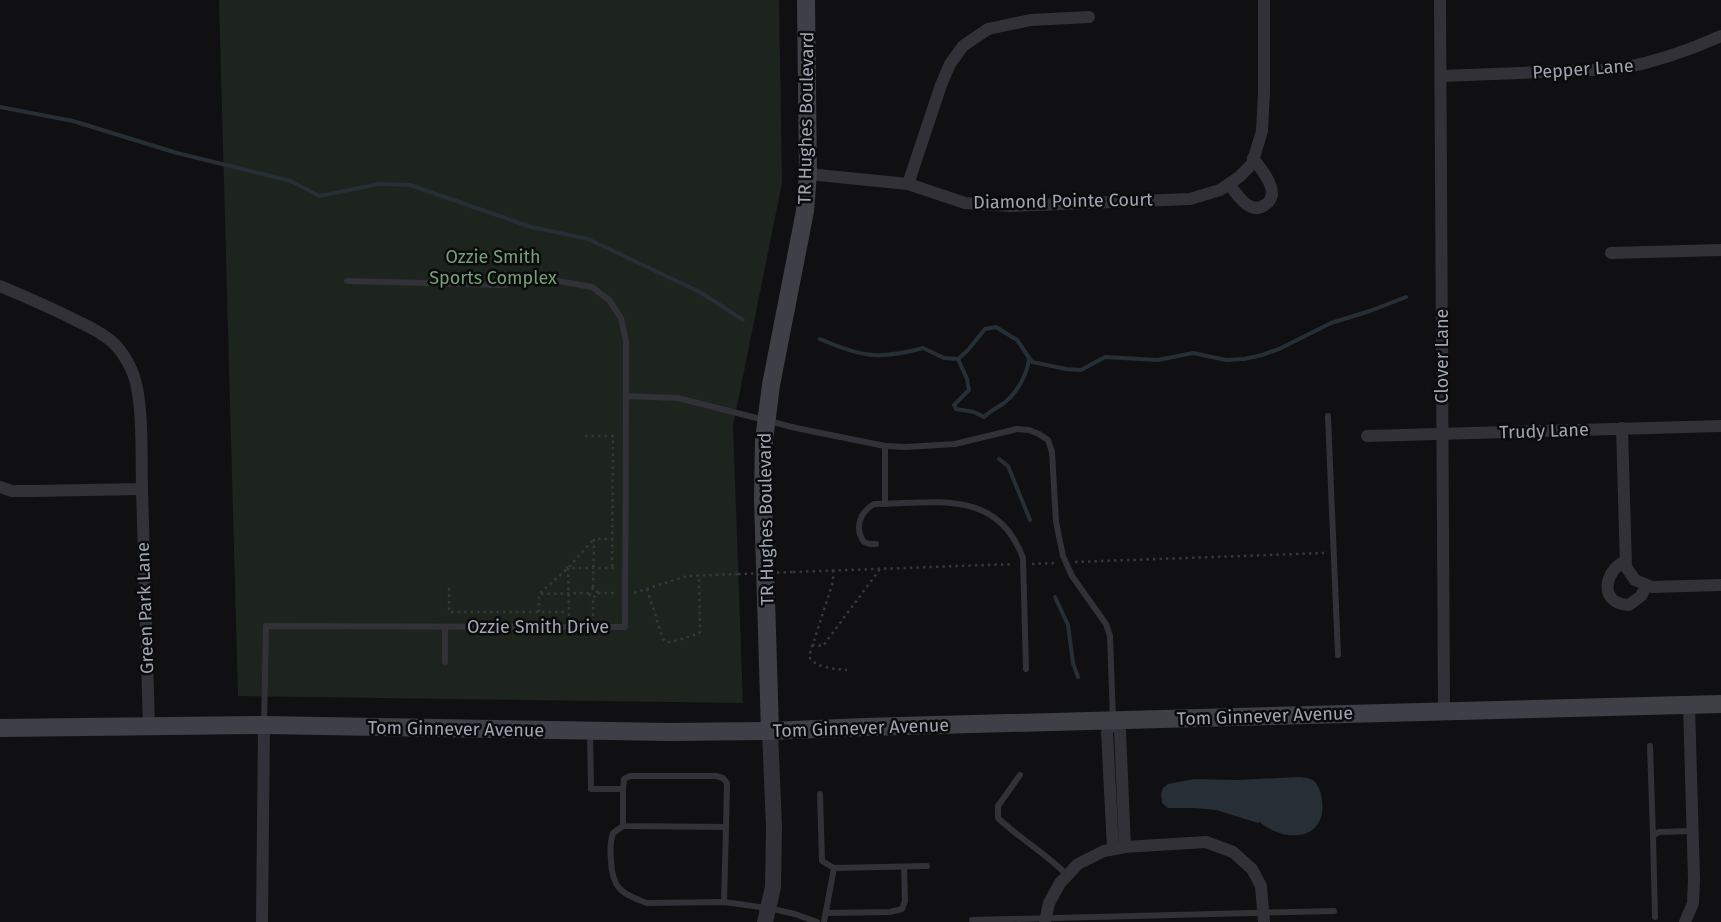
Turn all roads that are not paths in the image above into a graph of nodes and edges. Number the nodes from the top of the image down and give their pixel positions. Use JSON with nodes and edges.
{"nodes":[{"id":1,"x":806,"y":0,"type":"edge"},
{"id":2,"x":1264,"y":0,"type":"edge"},
{"id":3,"x":1440,"y":0,"type":"edge"},
{"id":4,"x":1089,"y":17,"type":"dead end"},
{"id":5,"x":1721,"y":36,"type":"edge"},
{"id":6,"x":1441,"y":76,"type":"junction"},
{"id":7,"x":1253,"y":158,"type":"junction"},
{"id":8,"x":808,"y":174,"type":"junction"},
{"id":9,"x":908,"y":184,"type":"junction"},
{"id":10,"x":1229,"y":184,"type":"junction"},
{"id":11,"x":1721,"y":250,"type":"edge"},
{"id":12,"x":1611,"y":253,"type":"dead end"},
{"id":13,"x":347,"y":281,"type":"dead end"},
{"id":14,"x":0,"y":286,"type":"edge"},
{"id":15,"x":626,"y":396,"type":"junction"},
{"id":16,"x":1328,"y":416,"type":"dead end"},
{"id":17,"x":766,"y":420,"type":"junction"},
{"id":18,"x":1721,"y":426,"type":"edge"},
{"id":19,"x":1622,"y":428,"type":"junction"},
{"id":20,"x":1442,"y":434,"type":"junction"},
{"id":21,"x":1367,"y":436,"type":"dead end"},
{"id":22,"x":885,"y":446,"type":"junction"},
{"id":23,"x":0,"y":487,"type":"edge"},
{"id":24,"x":142,"y":489,"type":"junction"},
{"id":25,"x":885,"y":504,"type":"junction"},
{"id":26,"x":876,"y":544,"type":"dead end"},
{"id":27,"x":1625,"y":561,"type":"junction"},
{"id":28,"x":1641,"y":583,"type":"junction"},
{"id":29,"x":1721,"y":585,"type":"edge"},
{"id":30,"x":445,"y":626,"type":"junction"},
{"id":31,"x":1338,"y":655,"type":"dead end"},
{"id":32,"x":445,"y":662,"type":"dead end"},
{"id":33,"x":1026,"y":669,"type":"dead end"},
{"id":34,"x":1721,"y":704,"type":"edge"},
{"id":35,"x":1689,"y":705,"type":"junction"},
{"id":36,"x":1444,"y":711,"type":"junction"},
{"id":37,"x":1113,"y":720,"type":"junction"},
{"id":38,"x":264,"y":725,"type":"junction"},
{"id":39,"x":149,"y":727,"type":"junction"},
{"id":40,"x":0,"y":728,"type":"edge"},
{"id":41,"x":590,"y":731,"type":"junction"},
{"id":42,"x":770,"y":731,"type":"junction"},
{"id":43,"x":1650,"y":746,"type":"dead end"},
{"id":44,"x":1020,"y":775,"type":"dead end"},
{"id":45,"x":623,"y":789,"type":"junction"},
{"id":46,"x":820,"y":794,"type":"dead end"},
{"id":47,"x":623,"y":826,"type":"junction"},
{"id":48,"x":726,"y":827,"type":"junction"},
{"id":49,"x":1692,"y":831,"type":"junction"},
{"id":50,"x":1653,"y":836,"type":"junction"},
{"id":51,"x":1119,"y":848,"type":"junction"},
{"id":52,"x":927,"y":866,"type":"dead end"},
{"id":53,"x":904,"y":867,"type":"junction"},
{"id":54,"x":834,"y":868,"type":"junction"},
{"id":55,"x":1067,"y":876,"type":"junction"},
{"id":56,"x":724,"y":902,"type":"junction"},
{"id":57,"x":1334,"y":911,"type":"dead end"},
{"id":58,"x":826,"y":913,"type":"junction"},
{"id":59,"x":767,"y":915,"type":"edge"},
{"id":60,"x":1264,"y":917,"type":"edge"},
{"id":61,"x":1655,"y":917,"type":"dead end"},
{"id":62,"x":972,"y":920,"type":"dead end"},
{"id":63,"x":1046,"y":921,"type":"edge"},
{"id":64,"x":262,"y":922,"type":"edge"},
{"id":65,"x":817,"y":922,"type":"edge"},
{"id":66,"x":824,"y":922,"type":"edge"},
{"id":67,"x":1685,"y":922,"type":"edge"}],
"edges":[{"from":1,"to":8,"type":"main road","name":"TR Hughes Boulevard"},
{"from":2,"to":7,"type":"street","name":"Diamond Pointe Court"},
{"from":3,"to":6,"type":"street","name":"Clover Lane"},
{"from":4,"to":9,"type":"street"},
{"from":5,"to":6,"type":"street","name":"Pepper Lane"},
{"from":6,"to":20,"type":"street","name":"Clover Lane"},
{"from":7,"to":10,"type":"street","name":"Diamond Pointe Court"},
{"from":7,"to":10,"type":"street"},
{"from":8,"to":9,"type":"street","name":"Diamond Pointe Court"},
{"from":8,"to":17,"type":"main road","name":"TR Hughes Boulevard"},
{"from":9,"to":10,"type":"street","name":"Diamond Pointe Court"},
{"from":11,"to":12,"type":"street"},
{"from":13,"to":15,"type":"lane"},
{"from":14,"to":24,"type":"street","name":"Green Park Lane"},
{"from":15,"to":17,"type":"lane"},
{"from":15,"to":30,"type":"lane","name":"Ozzie Smith Drive"},
{"from":16,"to":31,"type":"lane"},
{"from":17,"to":22,"type":"lane"},
{"from":17,"to":42,"type":"main road","name":"TR Hughes Boulevard"},
{"from":18,"to":19,"type":"street","name":"Trudy Lane"},
{"from":19,"to":20,"type":"street","name":"Trudy Lane"},
{"from":19,"to":27,"type":"street"},
{"from":20,"to":21,"type":"street","name":"Trudy Lane"},
{"from":20,"to":36,"type":"street","name":"Clover Lane"},
{"from":22,"to":25,"type":"lane"},
{"from":22,"to":37,"type":"lane"},
{"from":23,"to":24,"type":"street"},
{"from":24,"to":39,"type":"street","name":"Green Park Lane"},
{"from":25,"to":26,"type":"lane"},
{"from":25,"to":33,"type":"lane"},
{"from":27,"to":28,"type":"street"},
{"from":27,"to":28,"type":"street"},
{"from":28,"to":29,"type":"street"},
{"from":30,"to":32,"type":"lane"},
{"from":30,"to":38,"type":"lane","name":"Ozzie Smith Drive"},
{"from":34,"to":35,"type":"main road","name":"Tom Ginnever Avenue"},
{"from":35,"to":36,"type":"main road","name":"Tom Ginnever Avenue"},
{"from":35,"to":49,"type":"street"},
{"from":36,"to":37,"type":"main road","name":"Tom Ginnever Avenue"},
{"from":37,"to":42,"type":"main road","name":"Tom Ginnever Avenue"},
{"from":37,"to":51,"type":"street"},
{"from":38,"to":39,"type":"main road","name":"Tom Ginnever Avenue"},
{"from":38,"to":41,"type":"main road","name":"Tom Ginnever Avenue"},
{"from":38,"to":64,"type":"street"},
{"from":39,"to":40,"type":"main road","name":"Tom Ginnever Avenue"},
{"from":41,"to":42,"type":"main road","name":"Tom Ginnever Avenue"},
{"from":41,"to":45,"type":"lane"},
{"from":42,"to":59,"type":"street","name":"TR Hughes Boulevard"},
{"from":43,"to":50,"type":"lane"},
{"from":44,"to":55,"type":"lane"},
{"from":45,"to":47,"type":"lane"},
{"from":45,"to":48,"type":"lane"},
{"from":46,"to":54,"type":"lane"},
{"from":47,"to":48,"type":"lane"},
{"from":47,"to":56,"type":"lane"},
{"from":48,"to":56,"type":"lane"},
{"from":49,"to":50,"type":"lane"},
{"from":49,"to":67,"type":"street"},
{"from":50,"to":61,"type":"lane"},
{"from":51,"to":55,"type":"street"},
{"from":51,"to":60,"type":"street"},
{"from":52,"to":53,"type":"lane"},
{"from":53,"to":54,"type":"lane"},
{"from":53,"to":58,"type":"lane"},
{"from":54,"to":58,"type":"lane"},
{"from":55,"to":63,"type":"street"},
{"from":56,"to":59,"type":"lane"},
{"from":57,"to":60,"type":"lane"},
{"from":58,"to":66,"type":"lane"},
{"from":59,"to":65,"type":"lane"},
{"from":60,"to":63,"type":"lane"},
{"from":62,"to":63,"type":"lane"}]}
